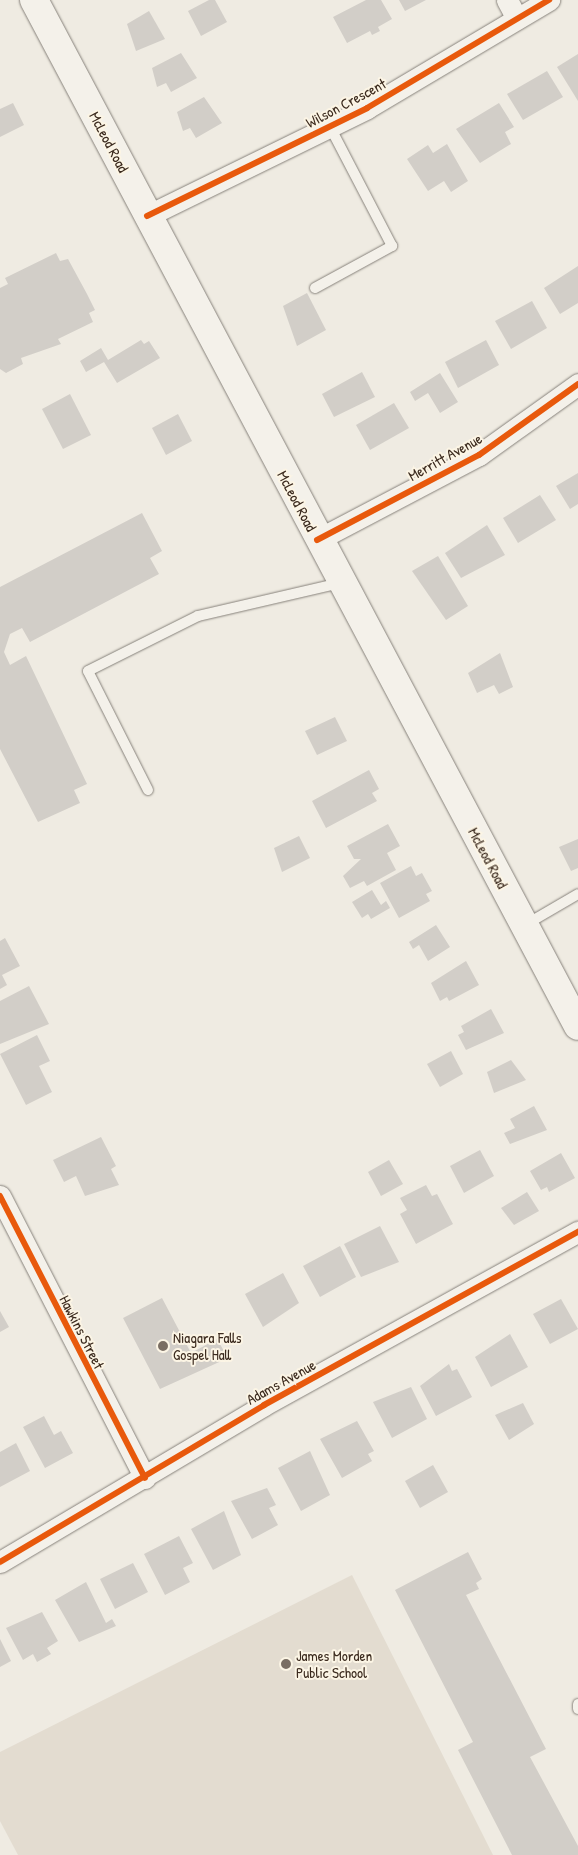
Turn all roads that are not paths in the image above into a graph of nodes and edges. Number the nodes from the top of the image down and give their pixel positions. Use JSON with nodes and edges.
{"nodes":[{"id":1,"x":34,"y":0,"type":"edge"},
{"id":2,"x":507,"y":0,"type":"edge"},
{"id":3,"x":549,"y":0,"type":"edge"},
{"id":4,"x":517,"y":19,"type":"junction"},
{"id":5,"x":330,"y":127,"type":"junction"},
{"id":6,"x":147,"y":216,"type":"junction"},
{"id":7,"x":315,"y":288,"type":"dead end"},
{"id":8,"x":578,"y":384,"type":"edge"},
{"id":9,"x":317,"y":540,"type":"junction"},
{"id":10,"x":340,"y":583,"type":"junction"},
{"id":11,"x":148,"y":790,"type":"dead end"},
{"id":12,"x":578,"y":894,"type":"edge"},
{"id":13,"x":524,"y":926,"type":"junction"},
{"id":14,"x":578,"y":1026,"type":"edge"},
{"id":15,"x":0,"y":1197,"type":"edge"},
{"id":16,"x":578,"y":1232,"type":"edge"},
{"id":17,"x":145,"y":1478,"type":"junction"},
{"id":18,"x":0,"y":1562,"type":"edge"},
{"id":19,"x":578,"y":1704,"type":"edge"},
{"id":20,"x":578,"y":1709,"type":"edge"}],
"edges":[{"from":1,"to":6,"type":"main road","name":"McLeod Road"},
{"from":2,"to":4,"type":"street"},
{"from":3,"to":4,"type":"street","name":"Wilson Crescent"},
{"from":4,"to":5,"type":"street","name":"Wilson Crescent"},
{"from":5,"to":6,"type":"street","name":"Wilson Crescent"},
{"from":5,"to":7,"type":"lane"},
{"from":6,"to":9,"type":"main road","name":"McLeod Road"},
{"from":8,"to":9,"type":"street","name":"Merritt Avenue"},
{"from":9,"to":10,"type":"main road","name":"McLeod Road"},
{"from":10,"to":11,"type":"lane"},
{"from":10,"to":13,"type":"main road","name":"McLeod Road"},
{"from":12,"to":13,"type":"lane"},
{"from":13,"to":14,"type":"main road","name":"McLeod Road"},
{"from":15,"to":17,"type":"street","name":"Hawkins Street"},
{"from":16,"to":17,"type":"street","name":"Adams Avenue"},
{"from":17,"to":18,"type":"street","name":"Adams Avenue"},
{"from":19,"to":20,"type":"lane"}]}
